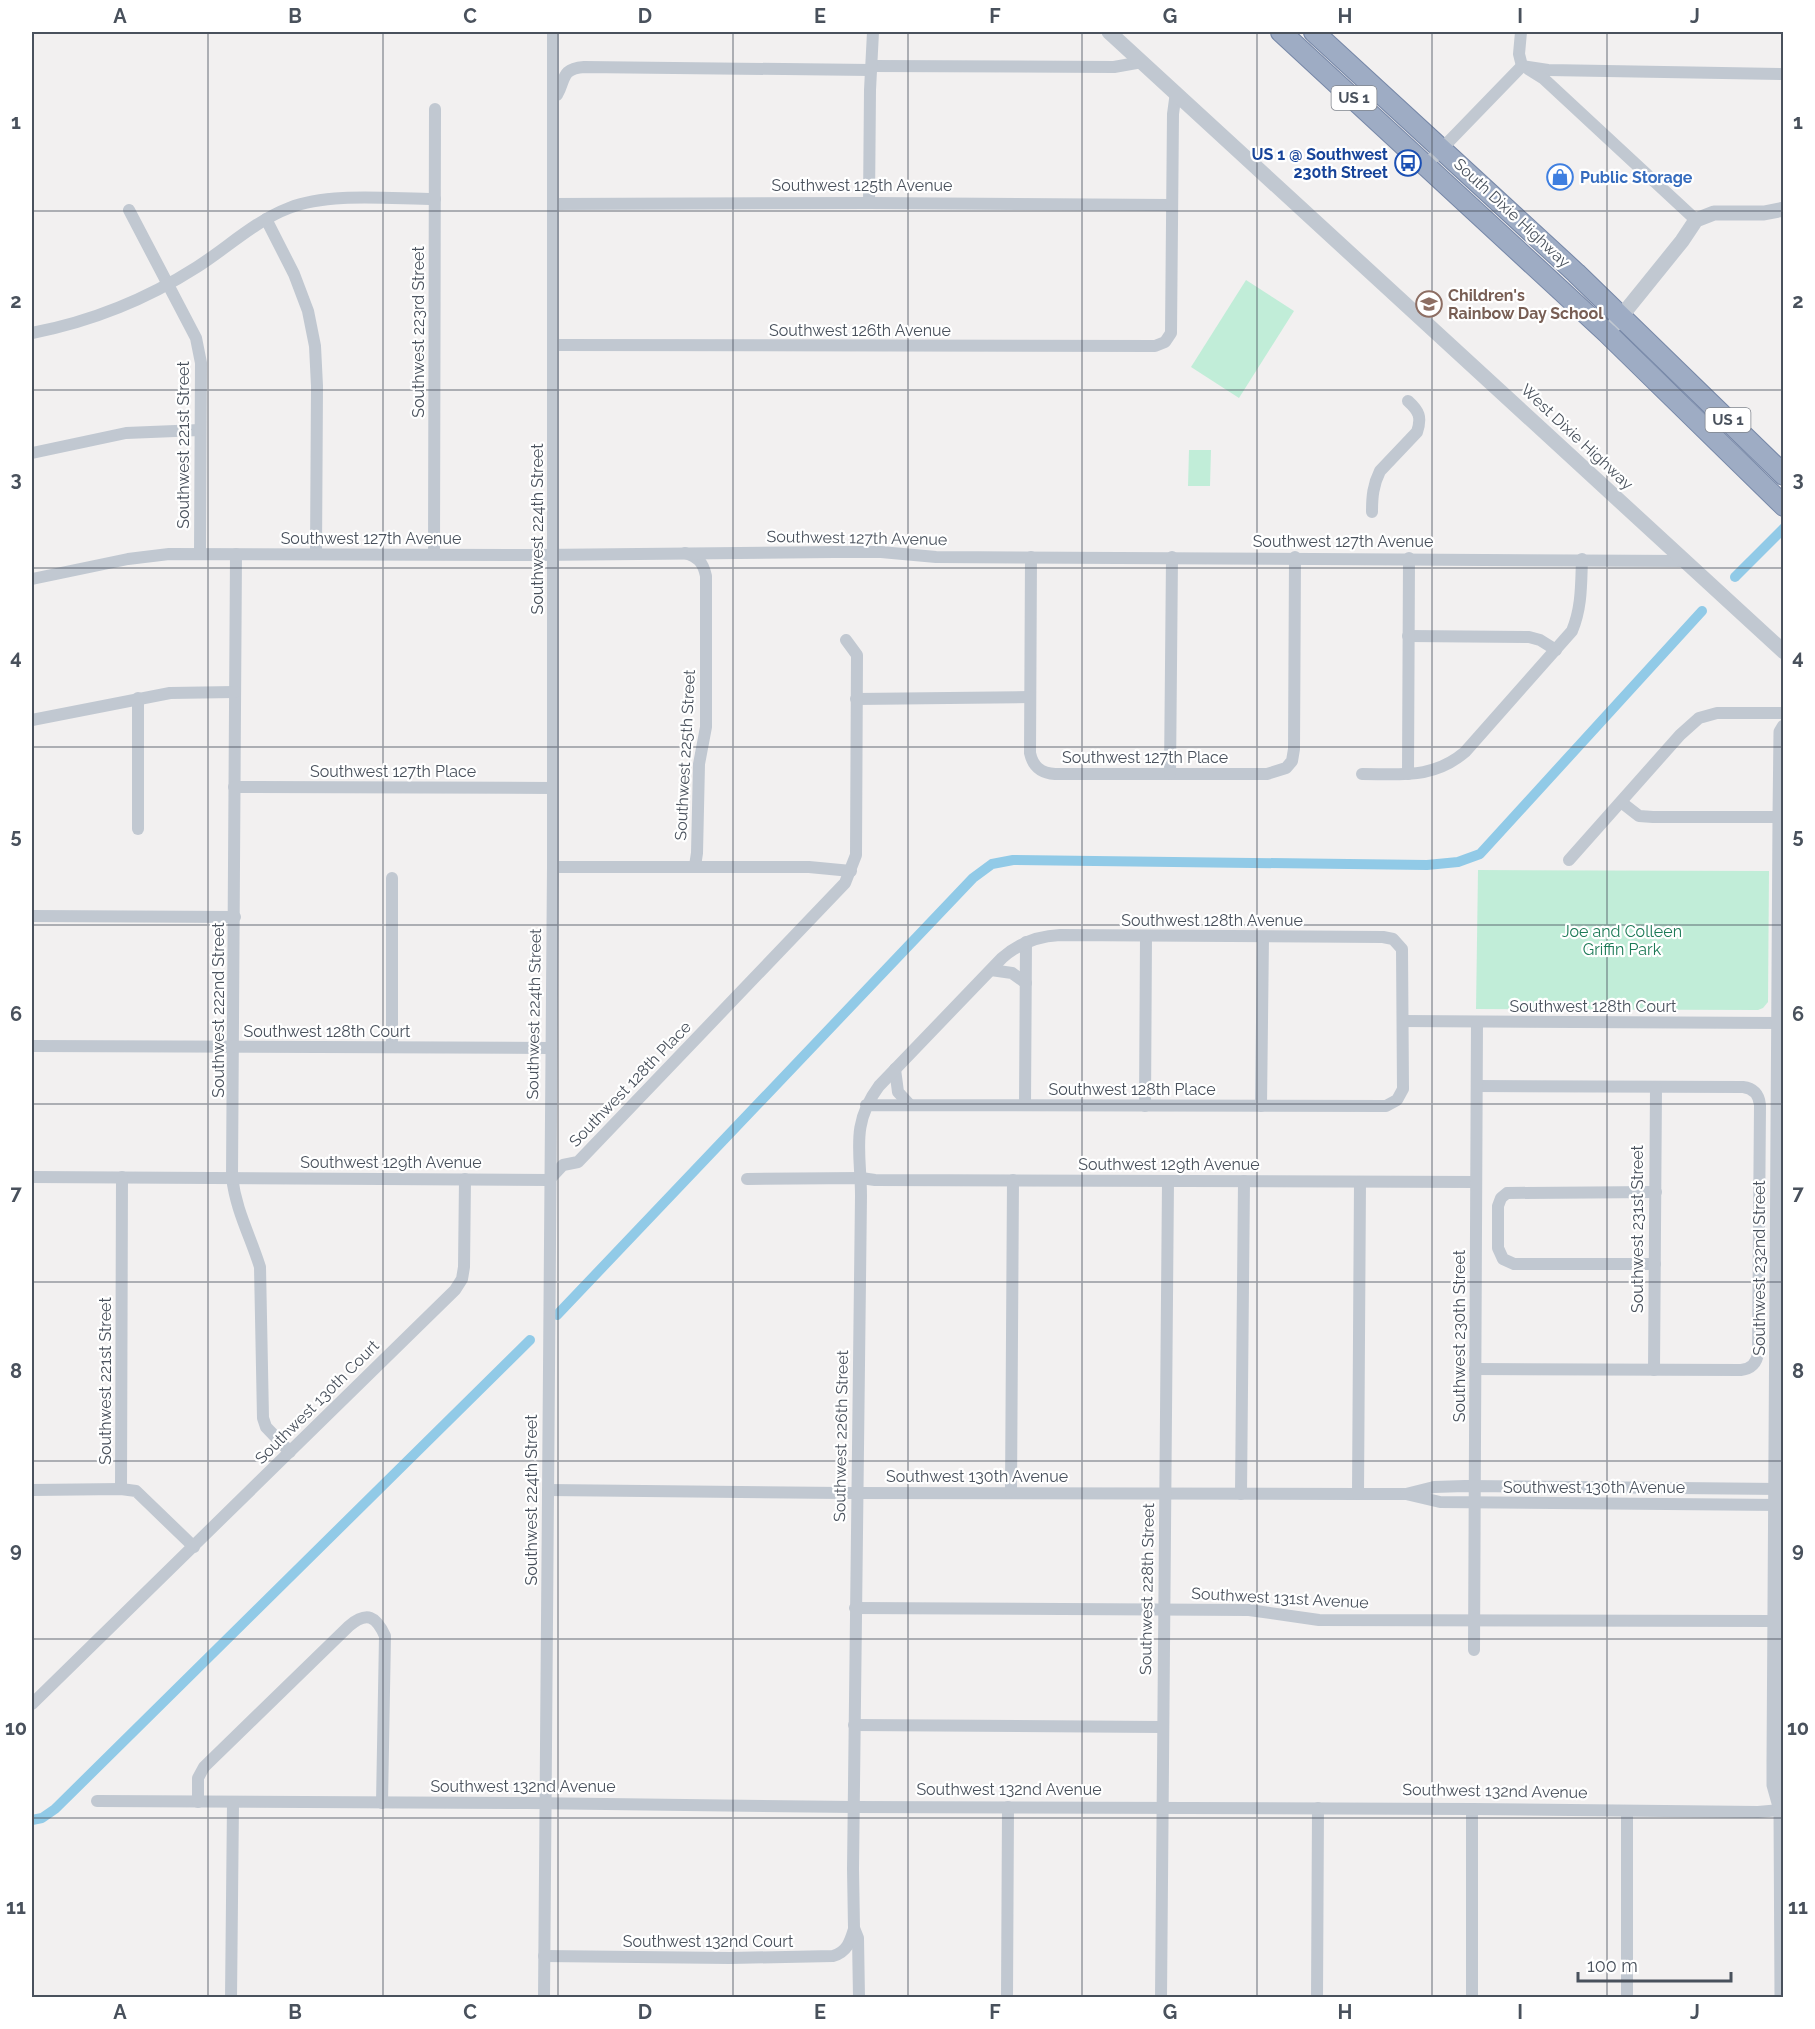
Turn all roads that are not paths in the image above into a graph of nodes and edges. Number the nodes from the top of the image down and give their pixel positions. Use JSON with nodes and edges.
{"nodes":[{"id":1,"x":553,"y":32,"type":"edge"},
{"id":2,"x":873,"y":32,"type":"edge"},
{"id":3,"x":1109,"y":32,"type":"edge"},
{"id":4,"x":1281,"y":32,"type":"edge"},
{"id":5,"x":1314,"y":32,"type":"edge"},
{"id":6,"x":1521,"y":32,"type":"edge"},
{"id":7,"x":1142,"y":62,"type":"junction"},
{"id":8,"x":1522,"y":66,"type":"junction"},
{"id":9,"x":871,"y":68,"type":"junction"},
{"id":10,"x":1572,"y":70,"type":"junction"},
{"id":11,"x":1784,"y":74,"type":"edge"},
{"id":12,"x":1176,"y":92,"type":"junction"},
{"id":13,"x":1564,"y":97,"type":"junction"},
{"id":14,"x":553,"y":101,"type":"junction"},
{"id":15,"x":435,"y":109,"type":"dead end"},
{"id":16,"x":1442,"y":148,"type":"junction"},
{"id":17,"x":1427,"y":164,"type":"junction"},
{"id":18,"x":435,"y":199,"type":"junction"},
{"id":19,"x":869,"y":203,"type":"junction"},
{"id":20,"x":553,"y":204,"type":"junction"},
{"id":21,"x":1171,"y":206,"type":"junction"},
{"id":22,"x":1784,"y":208,"type":"edge"},
{"id":23,"x":129,"y":210,"type":"dead end"},
{"id":24,"x":266,"y":219,"type":"junction"},
{"id":25,"x":1696,"y":220,"type":"junction"},
{"id":26,"x":168,"y":285,"type":"junction"},
{"id":27,"x":1621,"y":316,"type":"junction"},
{"id":28,"x":32,"y":333,"type":"edge"},
{"id":29,"x":1607,"y":333,"type":"junction"},
{"id":30,"x":554,"y":345,"type":"junction"},
{"id":31,"x":1408,"y":401,"type":"dead end"},
{"id":32,"x":200,"y":430,"type":"junction"},
{"id":33,"x":32,"y":453,"type":"edge"},
{"id":34,"x":1740,"y":463,"type":"junction"},
{"id":35,"x":1784,"y":475,"type":"edge"},
{"id":36,"x":1784,"y":488,"type":"edge"},
{"id":37,"x":1784,"y":506,"type":"edge"},
{"id":38,"x":1372,"y":512,"type":"dead end"},
{"id":39,"x":681,"y":552,"type":"junction"},
{"id":40,"x":200,"y":553,"type":"junction"},
{"id":41,"x":236,"y":554,"type":"junction"},
{"id":42,"x":316,"y":554,"type":"junction"},
{"id":43,"x":434,"y":554,"type":"junction"},
{"id":44,"x":554,"y":554,"type":"junction"},
{"id":45,"x":1031,"y":557,"type":"junction"},
{"id":46,"x":1172,"y":557,"type":"junction"},
{"id":47,"x":1295,"y":557,"type":"junction"},
{"id":48,"x":1409,"y":558,"type":"junction"},
{"id":49,"x":1582,"y":559,"type":"junction"},
{"id":50,"x":1685,"y":561,"type":"junction"},
{"id":51,"x":32,"y":579,"type":"edge"},
{"id":52,"x":1408,"y":636,"type":"junction"},
{"id":53,"x":846,"y":640,"type":"dead end"},
{"id":54,"x":1556,"y":651,"type":"junction"},
{"id":55,"x":1784,"y":652,"type":"edge"},
{"id":56,"x":235,"y":692,"type":"junction"},
{"id":57,"x":138,"y":698,"type":"junction"},
{"id":58,"x":1029,"y":698,"type":"junction"},
{"id":59,"x":856,"y":699,"type":"junction"},
{"id":60,"x":1784,"y":713,"type":"edge"},
{"id":61,"x":32,"y":720,"type":"edge"},
{"id":62,"x":1784,"y":727,"type":"edge"},
{"id":63,"x":1170,"y":774,"type":"junction"},
{"id":64,"x":1362,"y":774,"type":"dead end"},
{"id":65,"x":1408,"y":774,"type":"junction"},
{"id":66,"x":234,"y":787,"type":"junction"},
{"id":67,"x":553,"y":788,"type":"junction"},
{"id":68,"x":1621,"y":802,"type":"junction"},
{"id":69,"x":1782,"y":817,"type":"edge"},
{"id":70,"x":138,"y":829,"type":"dead end"},
{"id":71,"x":1569,"y":860,"type":"dead end"},
{"id":72,"x":694,"y":866,"type":"junction"},
{"id":73,"x":553,"y":867,"type":"junction"},
{"id":74,"x":850,"y":871,"type":"junction"},
{"id":75,"x":392,"y":878,"type":"dead end"},
{"id":76,"x":32,"y":916,"type":"edge"},
{"id":77,"x":235,"y":917,"type":"junction"},
{"id":78,"x":1146,"y":936,"type":"junction"},
{"id":79,"x":1263,"y":937,"type":"junction"},
{"id":80,"x":1026,"y":942,"type":"junction"},
{"id":81,"x":991,"y":970,"type":"junction"},
{"id":82,"x":1026,"y":983,"type":"junction"},
{"id":83,"x":1403,"y":1021,"type":"junction"},
{"id":84,"x":1477,"y":1022,"type":"junction"},
{"id":85,"x":1781,"y":1023,"type":"edge"},
{"id":86,"x":32,"y":1046,"type":"edge"},
{"id":87,"x":234,"y":1047,"type":"junction"},
{"id":88,"x":392,"y":1047,"type":"junction"},
{"id":89,"x":550,"y":1048,"type":"junction"},
{"id":90,"x":895,"y":1069,"type":"junction"},
{"id":91,"x":1477,"y":1086,"type":"junction"},
{"id":92,"x":1656,"y":1088,"type":"junction"},
{"id":93,"x":909,"y":1104,"type":"junction"},
{"id":94,"x":866,"y":1105,"type":"junction"},
{"id":95,"x":1025,"y":1105,"type":"junction"},
{"id":96,"x":1145,"y":1106,"type":"junction"},
{"id":97,"x":1261,"y":1106,"type":"junction"},
{"id":98,"x":32,"y":1177,"type":"edge"},
{"id":99,"x":122,"y":1177,"type":"junction"},
{"id":100,"x":232,"y":1177,"type":"junction"},
{"id":101,"x":861,"y":1178,"type":"junction"},
{"id":102,"x":465,"y":1179,"type":"junction"},
{"id":103,"x":747,"y":1179,"type":"dead end"},
{"id":104,"x":549,"y":1180,"type":"junction"},
{"id":105,"x":1013,"y":1180,"type":"junction"},
{"id":106,"x":1168,"y":1181,"type":"junction"},
{"id":107,"x":1244,"y":1181,"type":"junction"},
{"id":108,"x":1360,"y":1182,"type":"junction"},
{"id":109,"x":1476,"y":1182,"type":"junction"},
{"id":110,"x":1656,"y":1192,"type":"junction"},
{"id":111,"x":1655,"y":1264,"type":"junction"},
{"id":112,"x":1475,"y":1368,"type":"junction"},
{"id":113,"x":1654,"y":1370,"type":"junction"},
{"id":114,"x":290,"y":1452,"type":"junction"},
{"id":115,"x":1474,"y":1486,"type":"junction"},
{"id":116,"x":121,"y":1489,"type":"junction"},
{"id":117,"x":1780,"y":1489,"type":"edge"},
{"id":118,"x":32,"y":1490,"type":"edge"},
{"id":119,"x":548,"y":1490,"type":"junction"},
{"id":120,"x":856,"y":1492,"type":"junction"},
{"id":121,"x":1011,"y":1492,"type":"junction"},
{"id":122,"x":1165,"y":1493,"type":"junction"},
{"id":123,"x":1241,"y":1494,"type":"junction"},
{"id":124,"x":1358,"y":1494,"type":"junction"},
{"id":125,"x":1406,"y":1494,"type":"junction"},
{"id":126,"x":1474,"y":1502,"type":"junction"},
{"id":127,"x":1780,"y":1505,"type":"edge"},
{"id":128,"x":194,"y":1547,"type":"junction"},
{"id":129,"x":855,"y":1608,"type":"junction"},
{"id":130,"x":1164,"y":1610,"type":"junction"},
{"id":131,"x":1474,"y":1620,"type":"junction"},
{"id":132,"x":1775,"y":1621,"type":"junction"},
{"id":133,"x":1474,"y":1650,"type":"dead end"},
{"id":134,"x":32,"y":1704,"type":"edge"},
{"id":135,"x":854,"y":1725,"type":"junction"},
{"id":136,"x":1162,"y":1726,"type":"junction"},
{"id":137,"x":97,"y":1801,"type":"dead end"},
{"id":138,"x":198,"y":1802,"type":"junction"},
{"id":139,"x":233,"y":1803,"type":"junction"},
{"id":140,"x":382,"y":1803,"type":"junction"},
{"id":141,"x":545,"y":1803,"type":"junction"},
{"id":142,"x":853,"y":1807,"type":"junction"},
{"id":143,"x":1008,"y":1807,"type":"junction"},
{"id":144,"x":1783,"y":1807,"type":"edge"},
{"id":145,"x":1162,"y":1808,"type":"junction"},
{"id":146,"x":1318,"y":1808,"type":"junction"},
{"id":147,"x":1472,"y":1809,"type":"junction"},
{"id":148,"x":1627,"y":1811,"type":"junction"},
{"id":149,"x":855,"y":1928,"type":"junction"},
{"id":150,"x":544,"y":1956,"type":"junction"},
{"id":151,"x":231,"y":1998,"type":"edge"},
{"id":152,"x":544,"y":1998,"type":"edge"},
{"id":153,"x":858,"y":1998,"type":"edge"},
{"id":154,"x":1007,"y":1998,"type":"edge"},
{"id":155,"x":1161,"y":1998,"type":"edge"},
{"id":156,"x":1317,"y":1998,"type":"edge"},
{"id":157,"x":1472,"y":1998,"type":"edge"},
{"id":158,"x":1627,"y":1998,"type":"edge"},
{"id":159,"x":1782,"y":1998,"type":"edge"}],
"edges":[{"from":1,"to":14,"type":"street","name":"Southwest 224th Street"},
{"from":2,"to":9,"type":"street"},
{"from":3,"to":7,"type":"street","name":"West Dixie Highway"},
{"from":4,"to":17,"type":"highway","name":"South Dixie Highway","number":"US 1"},
{"from":5,"to":16,"type":"highway","name":"South Dixie Highway","number":"US 1"},
{"from":6,"to":8,"type":"street"},
{"from":7,"to":9,"type":"street"},
{"from":7,"to":12,"type":"street","name":"West Dixie Highway"},
{"from":8,"to":10,"type":"street"},
{"from":8,"to":13,"type":"street"},
{"from":8,"to":16,"type":"street"},
{"from":9,"to":14,"type":"street"},
{"from":9,"to":19,"type":"street"},
{"from":10,"to":11,"type":"street"},
{"from":10,"to":13,"type":"street"},
{"from":12,"to":21,"type":"street"},
{"from":12,"to":50,"type":"street","name":"West Dixie Highway"},
{"from":13,"to":25,"type":"street"},
{"from":14,"to":20,"type":"street","name":"Southwest 224th Street"},
{"from":15,"to":18,"type":"street","name":"Southwest 223rd Street"},
{"from":16,"to":17,"type":"street"},
{"from":16,"to":27,"type":"highway","name":"South Dixie Highway","number":"US 1"},
{"from":17,"to":29,"type":"highway","name":"South Dixie Highway","number":"US 1"},
{"from":18,"to":24,"type":"street"},
{"from":18,"to":43,"type":"street","name":"Southwest 223rd Street"},
{"from":19,"to":20,"type":"street","name":"Southwest 125th Avenue"},
{"from":19,"to":21,"type":"street","name":"Southwest 125th Avenue"},
{"from":20,"to":30,"type":"street","name":"Southwest 224th Street"},
{"from":21,"to":30,"type":"street","name":"Southwest 126th Avenue"},
{"from":22,"to":25,"type":"street"},
{"from":23,"to":26,"type":"street","name":"Southwest 221st Street"},
{"from":24,"to":26,"type":"street"},
{"from":24,"to":42,"type":"street"},
{"from":25,"to":27,"type":"street"},
{"from":26,"to":28,"type":"street"},
{"from":26,"to":32,"type":"street","name":"Southwest 221st Street"},
{"from":27,"to":29,"type":"street"},
{"from":27,"to":35,"type":"highway","name":"South Dixie Highway","number":"US 1"},
{"from":29,"to":34,"type":"highway","name":"South Dixie Highway","number":"US 1"},
{"from":30,"to":44,"type":"street","name":"Southwest 224th Street"},
{"from":31,"to":38,"type":"street"},
{"from":32,"to":33,"type":"street"},
{"from":32,"to":40,"type":"street","name":"Southwest 221st Street"},
{"from":34,"to":36,"type":"highway"},
{"from":34,"to":37,"type":"highway","name":"South Dixie Highway","number":"US 1"},
{"from":39,"to":44,"type":"street","name":"Southwest 127th Avenue"},
{"from":39,"to":45,"type":"street","name":"Southwest 127th Avenue"},
{"from":39,"to":72,"type":"street","name":"Southwest 225th Street"},
{"from":40,"to":41,"type":"street","name":"Southwest 127th Avenue"},
{"from":40,"to":51,"type":"street","name":"Southwest 127th Avenue"},
{"from":41,"to":42,"type":"street","name":"Southwest 127th Avenue"},
{"from":41,"to":56,"type":"street","name":"Southwest 222nd Street"},
{"from":42,"to":43,"type":"street","name":"Southwest 127th Avenue"},
{"from":43,"to":44,"type":"street","name":"Southwest 127th Avenue"},
{"from":44,"to":67,"type":"street","name":"Southwest 224th Street"},
{"from":45,"to":46,"type":"street","name":"Southwest 127th Avenue"},
{"from":45,"to":58,"type":"street"},
{"from":46,"to":47,"type":"street","name":"Southwest 127th Avenue"},
{"from":46,"to":63,"type":"street"},
{"from":47,"to":48,"type":"street","name":"Southwest 127th Avenue"},
{"from":47,"to":63,"type":"street","name":"Southwest 127th Place"},
{"from":48,"to":49,"type":"street","name":"Southwest 127th Avenue"},
{"from":48,"to":52,"type":"street"},
{"from":49,"to":50,"type":"street","name":"Southwest 127th Avenue"},
{"from":49,"to":54,"type":"street"},
{"from":50,"to":55,"type":"street","name":"West Dixie Highway"},
{"from":52,"to":54,"type":"street"},
{"from":52,"to":65,"type":"street"},
{"from":53,"to":59,"type":"street"},
{"from":54,"to":65,"type":"street"},
{"from":56,"to":57,"type":"street"},
{"from":56,"to":66,"type":"street","name":"Southwest 222nd Street"},
{"from":57,"to":61,"type":"street"},
{"from":57,"to":70,"type":"street"},
{"from":58,"to":59,"type":"street"},
{"from":58,"to":63,"type":"street","name":"Southwest 127th Place"},
{"from":59,"to":74,"type":"street"},
{"from":60,"to":68,"type":"street"},
{"from":62,"to":69,"type":"street","name":"Southwest 232nd Street"},
{"from":64,"to":65,"type":"street"},
{"from":66,"to":67,"type":"street","name":"Southwest 127th Place"},
{"from":66,"to":77,"type":"street","name":"Southwest 222nd Street"},
{"from":67,"to":73,"type":"street","name":"Southwest 224th Street"},
{"from":68,"to":69,"type":"street"},
{"from":68,"to":71,"type":"street"},
{"from":69,"to":85,"type":"street","name":"Southwest 232nd Street"},
{"from":72,"to":73,"type":"street"},
{"from":72,"to":74,"type":"street"},
{"from":73,"to":89,"type":"street","name":"Southwest 224th Street"},
{"from":74,"to":104,"type":"street","name":"Southwest 128th Place"},
{"from":75,"to":88,"type":"street"},
{"from":76,"to":77,"type":"street"},
{"from":77,"to":87,"type":"street","name":"Southwest 222nd Street"},
{"from":78,"to":79,"type":"street","name":"Southwest 128th Avenue"},
{"from":78,"to":80,"type":"street","name":"Southwest 128th Avenue"},
{"from":78,"to":96,"type":"street"},
{"from":79,"to":83,"type":"street","name":"Southwest 128th Avenue"},
{"from":79,"to":97,"type":"street"},
{"from":80,"to":81,"type":"street","name":"Southwest 226th Street"},
{"from":80,"to":82,"type":"street"},
{"from":81,"to":82,"type":"street"},
{"from":81,"to":90,"type":"street","name":"Southwest 226th Street"},
{"from":82,"to":95,"type":"street"},
{"from":83,"to":84,"type":"street","name":"Southwest 128th Court"},
{"from":83,"to":97,"type":"street","name":"Southwest 128th Place"},
{"from":84,"to":85,"type":"street","name":"Southwest 128th Court"},
{"from":84,"to":91,"type":"street","name":"Southwest 230th Street"},
{"from":85,"to":117,"type":"street","name":"Southwest 232nd Street"},
{"from":86,"to":87,"type":"street","name":"Southwest 128th Court"},
{"from":87,"to":88,"type":"street","name":"Southwest 128th Court"},
{"from":87,"to":100,"type":"street","name":"Southwest 222nd Street"},
{"from":88,"to":89,"type":"street","name":"Southwest 128th Court"},
{"from":89,"to":104,"type":"street","name":"Southwest 224th Street"},
{"from":90,"to":93,"type":"street"},
{"from":90,"to":94,"type":"street","name":"Southwest 226th Street"},
{"from":91,"to":92,"type":"street"},
{"from":91,"to":109,"type":"street","name":"Southwest 230th Street"},
{"from":92,"to":110,"type":"street","name":"Southwest 231st Street"},
{"from":92,"to":113,"type":"street"},
{"from":93,"to":94,"type":"street","name":"Southwest 128th Place"},
{"from":93,"to":95,"type":"street","name":"Southwest 128th Place"},
{"from":94,"to":101,"type":"street","name":"Southwest 226th Street"},
{"from":95,"to":96,"type":"street","name":"Southwest 128th Place"},
{"from":96,"to":97,"type":"street","name":"Southwest 128th Place"},
{"from":98,"to":99,"type":"street"},
{"from":99,"to":100,"type":"street"},
{"from":99,"to":116,"type":"street","name":"Southwest 221st Street"},
{"from":100,"to":102,"type":"street","name":"Southwest 129th Avenue"},
{"from":100,"to":114,"type":"street","name":"Southwest 222nd Street"},
{"from":101,"to":103,"type":"street","name":"Southwest 129th Avenue"},
{"from":101,"to":105,"type":"street","name":"Southwest 129th Avenue"},
{"from":101,"to":120,"type":"street","name":"Southwest 226th Street"},
{"from":102,"to":104,"type":"street","name":"Southwest 129th Avenue"},
{"from":102,"to":114,"type":"street","name":"Southwest 130th Court"},
{"from":104,"to":119,"type":"street","name":"Southwest 224th Street"},
{"from":105,"to":106,"type":"street","name":"Southwest 129th Avenue"},
{"from":105,"to":121,"type":"street"},
{"from":106,"to":107,"type":"street","name":"Southwest 129th Avenue"},
{"from":106,"to":122,"type":"street","name":"Southwest 228th Street"},
{"from":107,"to":108,"type":"street","name":"Southwest 129th Avenue"},
{"from":107,"to":123,"type":"street"},
{"from":108,"to":109,"type":"street","name":"Southwest 129th Avenue"},
{"from":108,"to":124,"type":"street"},
{"from":109,"to":112,"type":"street","name":"Southwest 230th Street"},
{"from":110,"to":111,"type":"street","name":"Southwest 231st Street"},
{"from":110,"to":111,"type":"street"},
{"from":111,"to":113,"type":"street","name":"Southwest 231st Street"},
{"from":112,"to":113,"type":"street"},
{"from":112,"to":115,"type":"street","name":"Southwest 230th Street"},
{"from":114,"to":128,"type":"street","name":"Southwest 130th Court"},
{"from":115,"to":117,"type":"street","name":"Southwest 130th Avenue"},
{"from":115,"to":125,"type":"street","name":"Southwest 130th Avenue"},
{"from":115,"to":126,"type":"street","name":"Southwest 230th Street"},
{"from":116,"to":118,"type":"street"},
{"from":116,"to":128,"type":"street"},
{"from":117,"to":127,"type":"street","name":"Southwest 232nd Street"},
{"from":119,"to":120,"type":"street","name":"Southwest 130th Avenue"},
{"from":119,"to":141,"type":"street","name":"Southwest 224th Street"},
{"from":120,"to":121,"type":"street","name":"Southwest 130th Avenue"},
{"from":120,"to":129,"type":"street","name":"Southwest 226th Street"},
{"from":121,"to":122,"type":"street","name":"Southwest 130th Avenue"},
{"from":122,"to":123,"type":"street","name":"Southwest 130th Avenue"},
{"from":122,"to":130,"type":"street","name":"Southwest 228th Street"},
{"from":123,"to":124,"type":"street","name":"Southwest 130th Avenue"},
{"from":124,"to":125,"type":"street","name":"Southwest 130th Avenue"},
{"from":125,"to":126,"type":"street","name":"Southwest 130th Avenue"},
{"from":126,"to":127,"type":"street","name":"Southwest 130th Avenue"},
{"from":126,"to":131,"type":"street","name":"Southwest 230th Street"},
{"from":127,"to":132,"type":"street","name":"Southwest 232nd Street"},
{"from":128,"to":134,"type":"street","name":"Southwest 130th Court"},
{"from":129,"to":130,"type":"street","name":"Southwest 131st Avenue"},
{"from":129,"to":135,"type":"street","name":"Southwest 226th Street"},
{"from":130,"to":131,"type":"street","name":"Southwest 131st Avenue"},
{"from":130,"to":136,"type":"street","name":"Southwest 228th Street"},
{"from":131,"to":132,"type":"street","name":"Southwest 131st Avenue"},
{"from":131,"to":133,"type":"street","name":"Southwest 230th Street"},
{"from":132,"to":144,"type":"street","name":"Southwest 232nd Street"},
{"from":135,"to":136,"type":"street"},
{"from":135,"to":142,"type":"street","name":"Southwest 226th Street"},
{"from":136,"to":145,"type":"street","name":"Southwest 228th Street"},
{"from":137,"to":138,"type":"street","name":"Southwest 132nd Avenue"},
{"from":138,"to":139,"type":"street","name":"Southwest 132nd Avenue"},
{"from":138,"to":140,"type":"street"},
{"from":139,"to":140,"type":"street","name":"Southwest 132nd Avenue"},
{"from":139,"to":151,"type":"street"},
{"from":140,"to":141,"type":"street","name":"Southwest 132nd Avenue"},
{"from":141,"to":142,"type":"street","name":"Southwest 132nd Avenue"},
{"from":141,"to":150,"type":"street","name":"Southwest 224th Street"},
{"from":142,"to":143,"type":"street","name":"Southwest 132nd Avenue"},
{"from":142,"to":149,"type":"street","name":"Southwest 226th Street"},
{"from":143,"to":145,"type":"street","name":"Southwest 132nd Avenue"},
{"from":143,"to":154,"type":"street"},
{"from":144,"to":148,"type":"street","name":"Southwest 132nd Avenue"},
{"from":144,"to":159,"type":"street","name":"Southwest 232nd Street"},
{"from":145,"to":146,"type":"street","name":"Southwest 132nd Avenue"},
{"from":145,"to":155,"type":"street","name":"Southwest 228th Street"},
{"from":146,"to":147,"type":"street","name":"Southwest 132nd Avenue"},
{"from":146,"to":156,"type":"street"},
{"from":147,"to":148,"type":"street","name":"Southwest 132nd Avenue"},
{"from":147,"to":157,"type":"street"},
{"from":148,"to":158,"type":"street"},
{"from":149,"to":150,"type":"street","name":"Southwest 132nd Court"},
{"from":149,"to":153,"type":"street","name":"Southwest 226th Street"},
{"from":150,"to":152,"type":"street","name":"Southwest 224th Street"}]}
